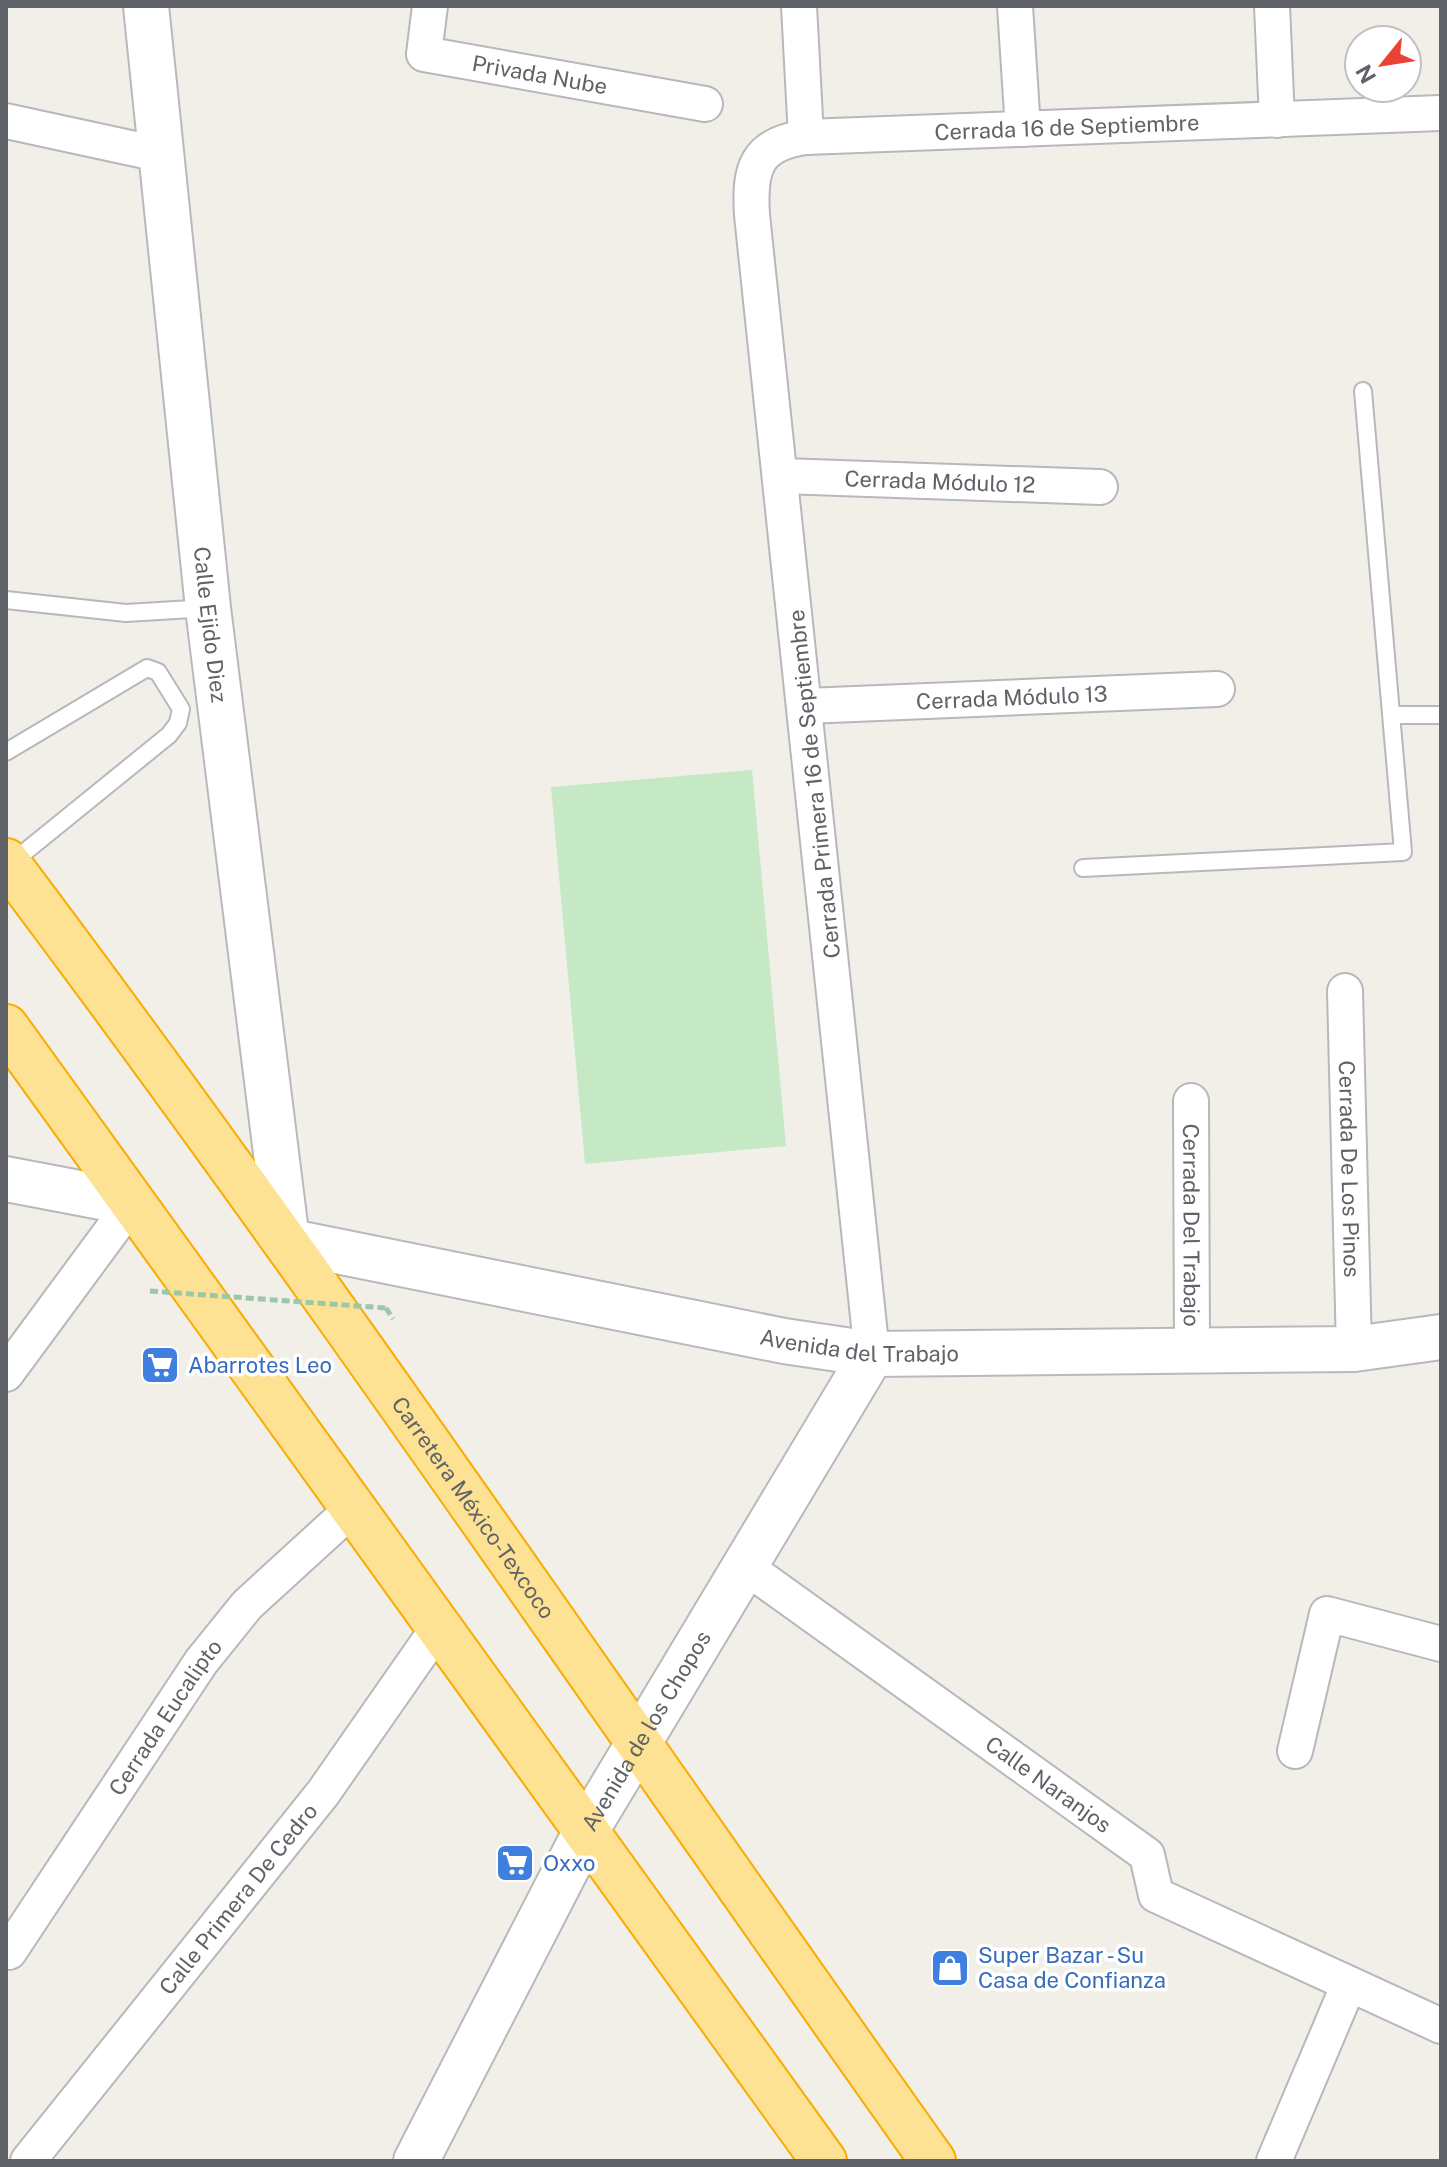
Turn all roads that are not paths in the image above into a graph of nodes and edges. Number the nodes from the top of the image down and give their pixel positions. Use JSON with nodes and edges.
{"nodes":[{"id":1,"x":146,"y":6,"type":"edge"},
{"id":2,"x":430,"y":6,"type":"edge"},
{"id":3,"x":799,"y":6,"type":"edge"},
{"id":4,"x":1015,"y":6,"type":"edge"},
{"id":5,"x":1272,"y":6,"type":"edge"},
{"id":6,"x":705,"y":104,"type":"dead end"},
{"id":7,"x":1441,"y":113,"type":"edge"},
{"id":8,"x":1277,"y":120,"type":"junction"},
{"id":9,"x":6,"y":121,"type":"edge"},
{"id":10,"x":1023,"y":129,"type":"junction"},
{"id":11,"x":806,"y":137,"type":"junction"},
{"id":12,"x":163,"y":155,"type":"junction"},
{"id":13,"x":752,"y":215,"type":"joint"},
{"id":14,"x":1363,"y":391,"type":"dead end"},
{"id":15,"x":782,"y":476,"type":"junction"},
{"id":16,"x":1100,"y":487,"type":"dead end"},
{"id":17,"x":6,"y":600,"type":"edge"},
{"id":18,"x":208,"y":608,"type":"junction"},
{"id":19,"x":1217,"y":689,"type":"dead end"},
{"id":20,"x":806,"y":706,"type":"junction"},
{"id":21,"x":1393,"y":715,"type":"junction"},
{"id":22,"x":1441,"y":715,"type":"edge"},
{"id":23,"x":6,"y":752,"type":"edge"},
{"id":24,"x":8,"y":863,"type":"edge"},
{"id":25,"x":1083,"y":868,"type":"dead end"},
{"id":26,"x":1345,"y":991,"type":"dead end"},
{"id":27,"x":6,"y":1027,"type":"edge"},
{"id":28,"x":1191,"y":1101,"type":"dead end"},
{"id":29,"x":6,"y":1179,"type":"edge"},
{"id":30,"x":132,"y":1203,"type":"junction"},
{"id":31,"x":287,"y":1241,"type":"junction"},
{"id":32,"x":1441,"y":1337,"type":"edge"},
{"id":33,"x":1192,"y":1349,"type":"junction"},
{"id":34,"x":1354,"y":1349,"type":"junction"},
{"id":35,"x":872,"y":1354,"type":"junction"},
{"id":36,"x":6,"y":1374,"type":"edge"},
{"id":37,"x":352,"y":1509,"type":"junction"},
{"id":38,"x":743,"y":1565,"type":"junction"},
{"id":39,"x":438,"y":1628,"type":"junction"},
{"id":40,"x":1441,"y":1644,"type":"edge"},
{"id":41,"x":637,"y":1746,"type":"junction"},
{"id":42,"x":1295,"y":1751,"type":"dead end"},
{"id":43,"x":587,"y":1829,"type":"junction"},
{"id":44,"x":9,"y":1952,"type":"dead end"},
{"id":45,"x":1349,"y":1984,"type":"junction"},
{"id":46,"x":1441,"y":2026,"type":"edge"},
{"id":47,"x":28,"y":2161,"type":"edge"},
{"id":48,"x":416,"y":2161,"type":"edge"},
{"id":49,"x":824,"y":2161,"type":"edge"},
{"id":50,"x":933,"y":2161,"type":"edge"},
{"id":51,"x":1274,"y":2161,"type":"edge"}],
"edges":[{"from":1,"to":12,"type":"main road","name":"Calle Ejido Diez"},
{"from":2,"to":6,"type":"street","name":"Privada Nube"},
{"from":3,"to":11,"type":"street"},
{"from":4,"to":10,"type":"street"},
{"from":5,"to":8,"type":"street"},
{"from":7,"to":8,"type":"street","name":"Cerrada 16 de Septiembre"},
{"from":8,"to":10,"type":"street","name":"Cerrada 16 de Septiembre"},
{"from":9,"to":12,"type":"street"},
{"from":10,"to":11,"type":"street","name":"Cerrada 16 de Septiembre"},
{"from":11,"to":13,"type":"street","name":"Cerrada 16 de Septiembre"},
{"from":12,"to":18,"type":"main road","name":"Calle Ejido Diez"},
{"from":13,"to":15,"type":"street","name":"Cerrada Primera 16 de Septiembre"},
{"from":14,"to":21,"type":"lane"},
{"from":15,"to":16,"type":"street","name":"Cerrada Módulo 12"},
{"from":15,"to":20,"type":"street","name":"Cerrada Primera 16 de Septiembre"},
{"from":17,"to":18,"type":"lane"},
{"from":18,"to":31,"type":"main road","name":"Calle Ejido Diez"},
{"from":19,"to":20,"type":"street","name":"Cerrada Módulo 13"},
{"from":20,"to":35,"type":"street","name":"Cerrada Primera 16 de Septiembre"},
{"from":21,"to":22,"type":"lane"},
{"from":21,"to":25,"type":"lane"},
{"from":23,"to":24,"type":"lane"},
{"from":24,"to":31,"type":"highway","name":"Carretera México-Texcoco"},
{"from":26,"to":34,"type":"street","name":"Cerrada De Los Pinos"},
{"from":27,"to":30,"type":"highway"},
{"from":28,"to":33,"type":"street","name":"Cerrada Del Trabajo"},
{"from":29,"to":30,"type":"main road"},
{"from":30,"to":36,"type":"street"},
{"from":30,"to":37,"type":"highway"},
{"from":31,"to":35,"type":"main road","name":"Avenida del Trabajo"},
{"from":31,"to":41,"type":"highway","name":"Carretera México-Texcoco"},
{"from":32,"to":34,"type":"main road","name":"Avenida del Trabajo"},
{"from":33,"to":34,"type":"main road","name":"Avenida del Trabajo"},
{"from":33,"to":35,"type":"main road","name":"Avenida del Trabajo"},
{"from":35,"to":38,"type":"main road","name":"Avenida de los Chopos"},
{"from":37,"to":39,"type":"highway"},
{"from":37,"to":44,"type":"street","name":"Cerrada Eucalipto"},
{"from":38,"to":41,"type":"main road","name":"Avenida de los Chopos"},
{"from":38,"to":45,"type":"street","name":"Calle Naranjos"},
{"from":39,"to":43,"type":"highway"},
{"from":39,"to":47,"type":"street","name":"Calle Primera De Cedro"},
{"from":40,"to":42,"type":"street"},
{"from":41,"to":43,"type":"main road","name":"Avenida de los Chopos"},
{"from":41,"to":50,"type":"highway","name":"Carretera México-Texcoco"},
{"from":43,"to":48,"type":"main road","name":"Avenida de los Chopos"},
{"from":43,"to":49,"type":"highway"},
{"from":45,"to":46,"type":"street","name":"Calle Naranjos"},
{"from":45,"to":51,"type":"street"}]}
